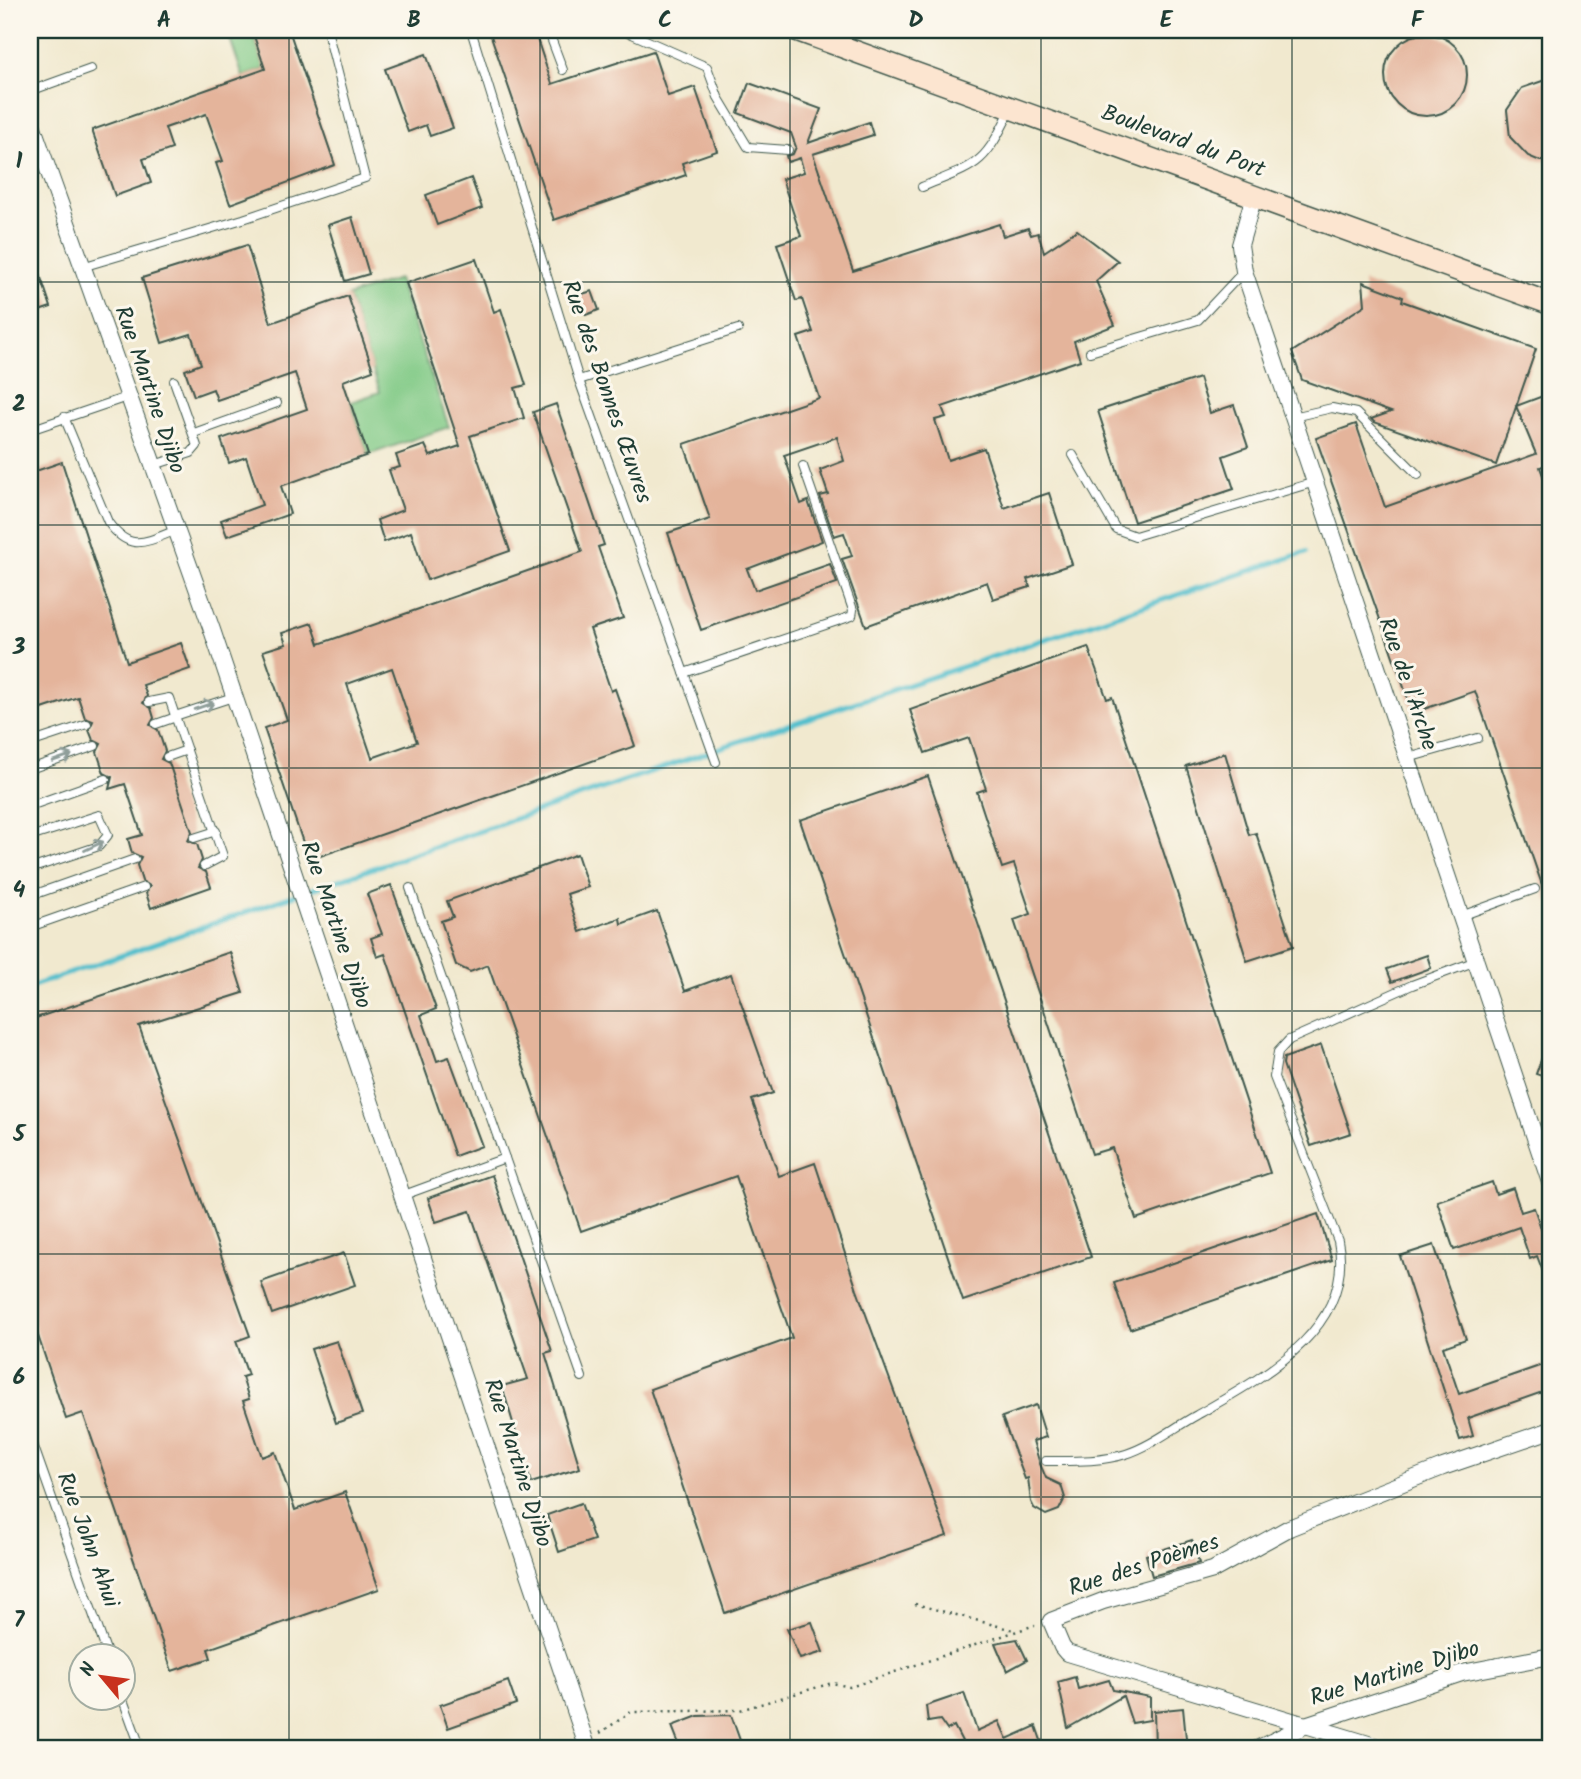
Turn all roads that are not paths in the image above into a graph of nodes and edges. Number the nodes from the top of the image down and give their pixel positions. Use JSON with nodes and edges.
{"nodes":[{"id":1,"x":327,"y":30,"type":"edge"},
{"id":2,"x":471,"y":30,"type":"edge"},
{"id":3,"x":548,"y":30,"type":"edge"},
{"id":4,"x":623,"y":30,"type":"edge"},
{"id":5,"x":796,"y":30,"type":"edge"},
{"id":6,"x":91,"y":69,"type":"dead end"},
{"id":7,"x":563,"y":70,"type":"dead end"},
{"id":8,"x":30,"y":91,"type":"edge"},
{"id":9,"x":1012,"y":108,"type":"junction"},
{"id":10,"x":30,"y":119,"type":"edge"},
{"id":11,"x":788,"y":150,"type":"dead end"},
{"id":12,"x":922,"y":187,"type":"dead end"},
{"id":13,"x":1254,"y":197,"type":"junction"},
{"id":14,"x":82,"y":267,"type":"junction"},
{"id":15,"x":1244,"y":271,"type":"junction"},
{"id":16,"x":1551,"y":304,"type":"edge"},
{"id":17,"x":738,"y":329,"type":"dead end"},
{"id":18,"x":1090,"y":352,"type":"dead end"},
{"id":19,"x":579,"y":380,"type":"junction"},
{"id":20,"x":174,"y":381,"type":"dead end"},
{"id":21,"x":127,"y":397,"type":"junction"},
{"id":22,"x":277,"y":403,"type":"dead end"},
{"id":23,"x":64,"y":417,"type":"junction"},
{"id":24,"x":1293,"y":417,"type":"junction"},
{"id":25,"x":30,"y":430,"type":"edge"},
{"id":26,"x":194,"y":433,"type":"junction"},
{"id":27,"x":1073,"y":455,"type":"dead end"},
{"id":28,"x":152,"y":466,"type":"junction"},
{"id":29,"x":803,"y":466,"type":"dead end"},
{"id":30,"x":1418,"y":475,"type":"dead end"},
{"id":31,"x":1315,"y":482,"type":"junction"},
{"id":32,"x":174,"y":531,"type":"junction"},
{"id":33,"x":684,"y":673,"type":"junction"},
{"id":34,"x":233,"y":697,"type":"junction"},
{"id":35,"x":149,"y":702,"type":"dead end"},
{"id":36,"x":176,"y":717,"type":"junction"},
{"id":37,"x":87,"y":724,"type":"dead end"},
{"id":38,"x":156,"y":724,"type":"dead end"},
{"id":39,"x":1478,"y":738,"type":"dead end"},
{"id":40,"x":30,"y":743,"type":"edge"},
{"id":41,"x":95,"y":746,"type":"dead end"},
{"id":42,"x":187,"y":750,"type":"junction"},
{"id":43,"x":167,"y":757,"type":"dead end"},
{"id":44,"x":1408,"y":758,"type":"junction"},
{"id":45,"x":716,"y":762,"type":"dead end"},
{"id":46,"x":30,"y":769,"type":"edge"},
{"id":47,"x":106,"y":779,"type":"dead end"},
{"id":48,"x":30,"y":806,"type":"edge"},
{"id":49,"x":216,"y":831,"type":"junction"},
{"id":50,"x":30,"y":837,"type":"edge"},
{"id":51,"x":194,"y":838,"type":"dead end"},
{"id":52,"x":135,"y":859,"type":"dead end"},
{"id":53,"x":204,"y":866,"type":"dead end"},
{"id":54,"x":30,"y":869,"type":"edge"},
{"id":55,"x":144,"y":887,"type":"dead end"},
{"id":56,"x":410,"y":888,"type":"dead end"},
{"id":57,"x":1535,"y":889,"type":"dead end"},
{"id":58,"x":30,"y":896,"type":"edge"},
{"id":59,"x":1461,"y":916,"type":"junction"},
{"id":60,"x":30,"y":927,"type":"edge"},
{"id":61,"x":1476,"y":961,"type":"junction"},
{"id":62,"x":505,"y":1158,"type":"junction"},
{"id":63,"x":1551,"y":1185,"type":"edge"},
{"id":64,"x":404,"y":1195,"type":"junction"},
{"id":65,"x":582,"y":1377,"type":"dead end"},
{"id":66,"x":1551,"y":1430,"type":"edge"},
{"id":67,"x":30,"y":1436,"type":"edge"},
{"id":68,"x":1046,"y":1461,"type":"dead end"},
{"id":69,"x":103,"y":1642,"type":"edge"},
{"id":70,"x":1551,"y":1656,"type":"edge"},
{"id":71,"x":127,"y":1712,"type":"edge"},
{"id":72,"x":1308,"y":1724,"type":"junction"},
{"id":73,"x":587,"y":1746,"type":"edge"},
{"id":74,"x":141,"y":1749,"type":"edge"},
{"id":75,"x":1257,"y":1749,"type":"edge"},
{"id":76,"x":1385,"y":1749,"type":"edge"}],
"edges":[{"from":1,"to":14,"type":"lane"},
{"from":2,"to":19,"type":"lane","name":"Rue des Bonnes Œuvres"},
{"from":3,"to":7,"type":"lane"},
{"from":4,"to":11,"type":"lane"},
{"from":5,"to":9,"type":"main road","name":"Boulevard du Port"},
{"from":6,"to":8,"type":"lane"},
{"from":9,"to":12,"type":"lane"},
{"from":9,"to":13,"type":"main road","name":"Boulevard du Port"},
{"from":10,"to":14,"type":"street","name":"Rue Martine Djibo"},
{"from":13,"to":15,"type":"street","name":"Rue de l'Arche"},
{"from":13,"to":16,"type":"main road","name":"Boulevard du Port"},
{"from":14,"to":21,"type":"street","name":"Rue Martine Djibo"},
{"from":15,"to":18,"type":"lane"},
{"from":15,"to":24,"type":"street","name":"Rue de l'Arche"},
{"from":17,"to":19,"type":"lane"},
{"from":19,"to":33,"type":"lane","name":"Rue des Bonnes Œuvres"},
{"from":20,"to":26,"type":"lane"},
{"from":21,"to":23,"type":"lane"},
{"from":21,"to":28,"type":"street","name":"Rue Martine Djibo"},
{"from":22,"to":26,"type":"lane"},
{"from":23,"to":25,"type":"lane"},
{"from":23,"to":32,"type":"lane"},
{"from":24,"to":30,"type":"lane"},
{"from":24,"to":31,"type":"street","name":"Rue de l'Arche"},
{"from":26,"to":28,"type":"lane"},
{"from":27,"to":31,"type":"lane"},
{"from":28,"to":32,"type":"street","name":"Rue Martine Djibo"},
{"from":29,"to":33,"type":"lane"},
{"from":31,"to":44,"type":"street","name":"Rue de l'Arche"},
{"from":32,"to":34,"type":"street","name":"Rue Martine Djibo"},
{"from":33,"to":45,"type":"lane","name":"Rue des Bonnes Œuvres"},
{"from":36,"to":34,"type":"lane","one_way":true},
{"from":34,"to":64,"type":"street","name":"Rue Martine Djibo"},
{"from":35,"to":36,"type":"lane"},
{"from":36,"to":38,"type":"lane"},
{"from":36,"to":42,"type":"lane"},
{"from":37,"to":40,"type":"lane"},
{"from":39,"to":44,"type":"lane"},
{"from":46,"to":41,"type":"lane","one_way":true},
{"from":42,"to":43,"type":"lane"},
{"from":42,"to":49,"type":"lane"},
{"from":44,"to":59,"type":"street","name":"Rue de l'Arche"},
{"from":47,"to":48,"type":"lane"},
{"from":49,"to":51,"type":"lane"},
{"from":49,"to":53,"type":"lane"},
{"from":54,"to":50,"type":"lane","one_way":true},
{"from":52,"to":58,"type":"lane"},
{"from":55,"to":60,"type":"lane"},
{"from":56,"to":62,"type":"lane"},
{"from":57,"to":59,"type":"lane"},
{"from":59,"to":61,"type":"street","name":"Rue de l'Arche"},
{"from":61,"to":63,"type":"street","name":"Rue de l'Arche"},
{"from":61,"to":68,"type":"lane"},
{"from":62,"to":64,"type":"lane"},
{"from":62,"to":65,"type":"lane"},
{"from":64,"to":73,"type":"street","name":"Rue Martine Djibo"},
{"from":66,"to":72,"type":"street","name":"Rue des Poèmes"},
{"from":67,"to":69,"type":"lane","name":"Rue John Ahui"},
{"from":70,"to":72,"type":"street","name":"Rue Martine Djibo"},
{"from":71,"to":74,"type":"lane"},
{"from":72,"to":75,"type":"street","name":"Rue Martine Djibo"},
{"from":72,"to":76,"type":"street","name":"Rue des Poèmes"}]}
